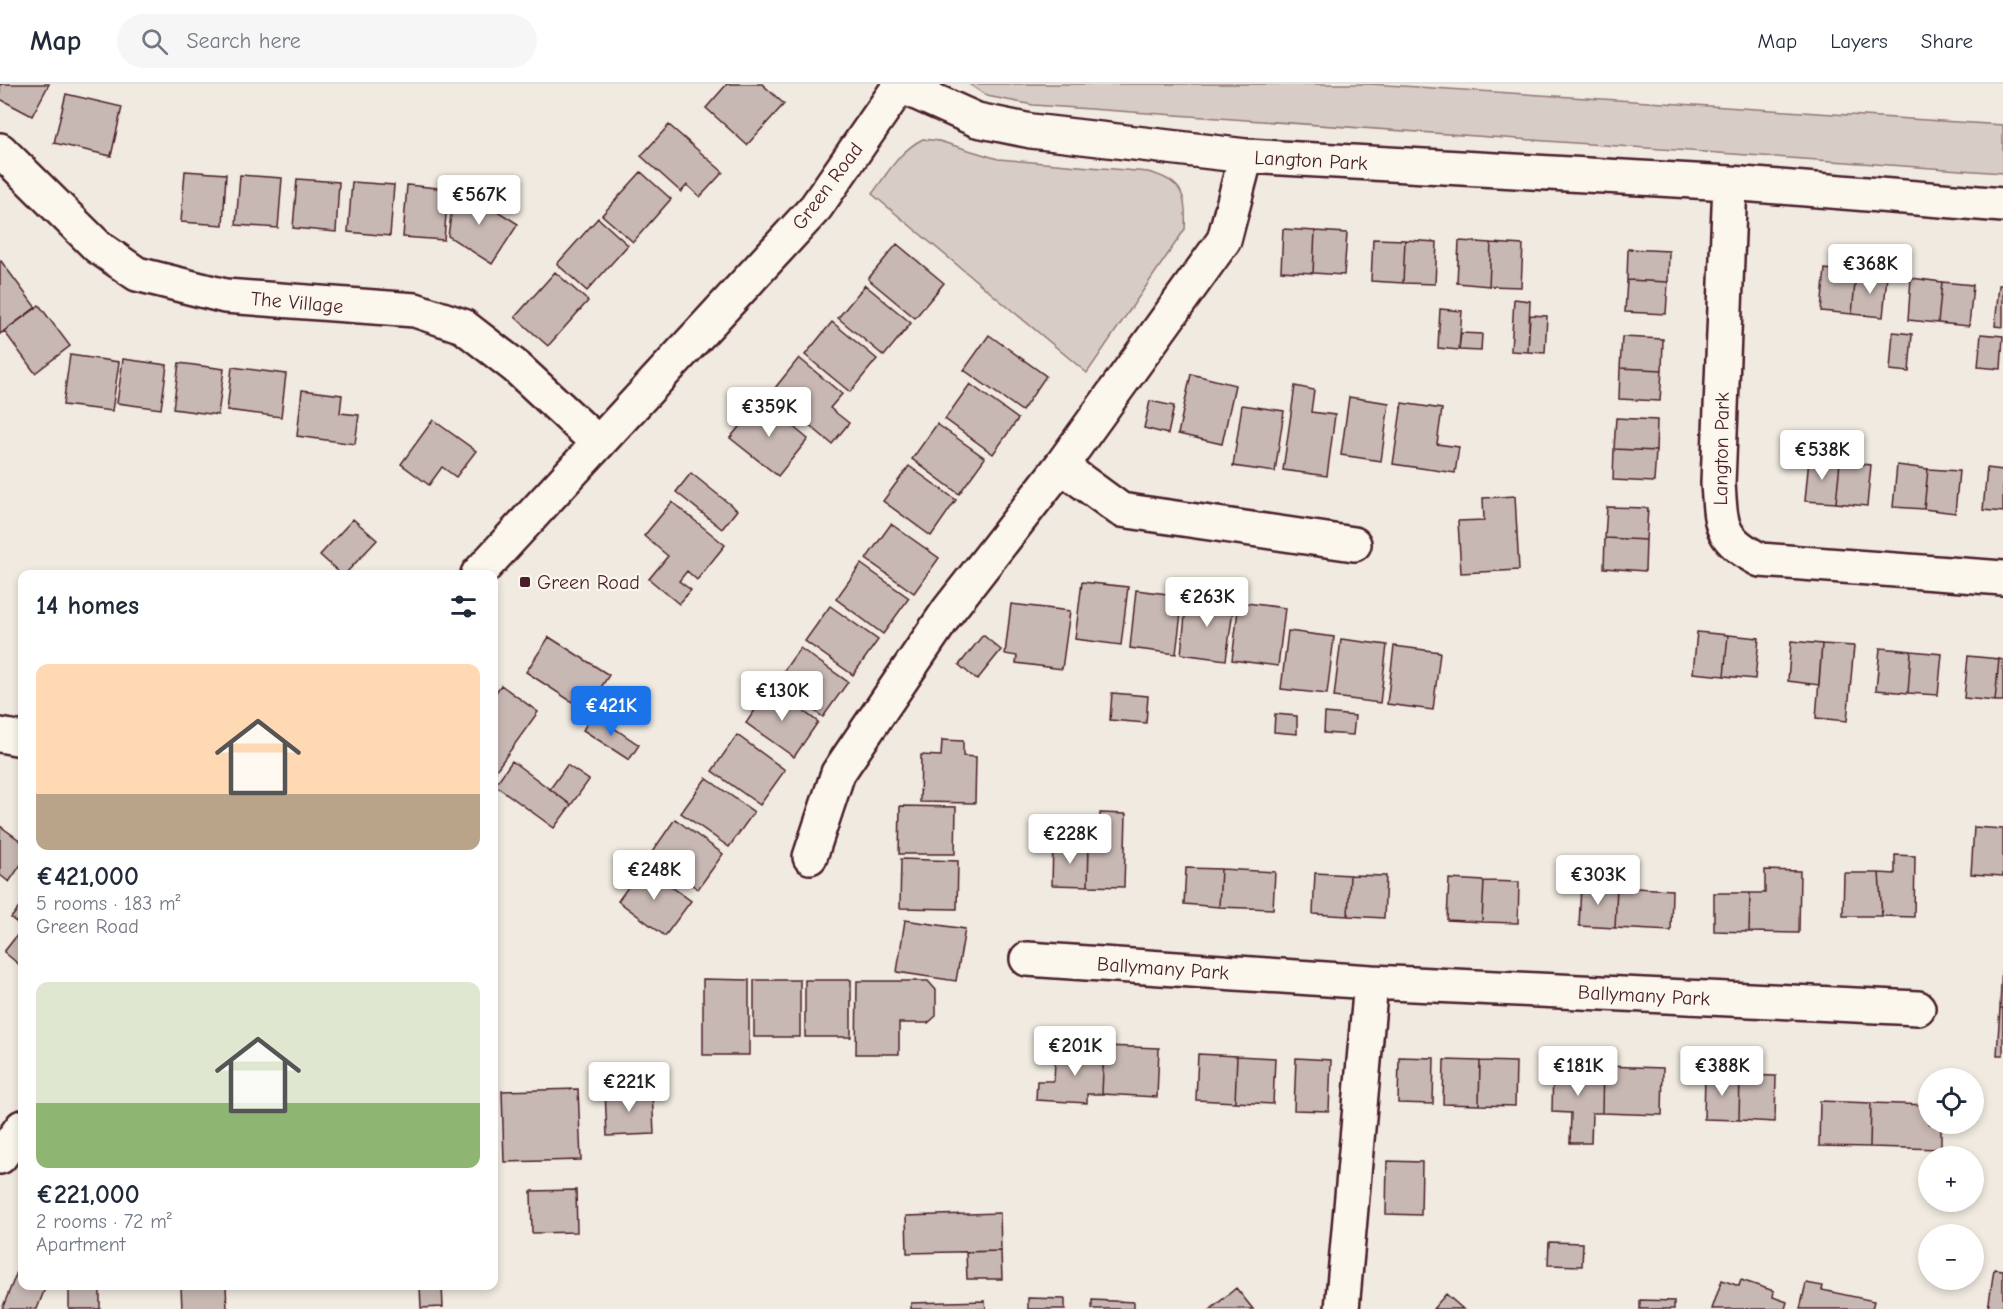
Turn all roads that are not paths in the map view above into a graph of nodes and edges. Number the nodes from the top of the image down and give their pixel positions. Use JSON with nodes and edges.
{"nodes":[{"id":1,"x":901,"y":85,"type":"edge"},
{"id":2,"x":0,"y":150,"type":"edge"},
{"id":3,"x":1246,"y":156,"type":"junction"},
{"id":4,"x":1730,"y":183,"type":"junction"},
{"id":5,"x":2003,"y":205,"type":"edge"},
{"id":6,"x":598,"y":443,"type":"junction"},
{"id":7,"x":1061,"y":466,"type":"junction"},
{"id":8,"x":1354,"y":544,"type":"dead end"},
{"id":9,"x":482,"y":570,"type":"edge"},
{"id":10,"x":2003,"y":578,"type":"edge"},
{"id":11,"x":0,"y":735,"type":"edge"},
{"id":12,"x":18,"y":738,"type":"edge"},
{"id":13,"x":810,"y":857,"type":"dead end"},
{"id":14,"x":1027,"y":959,"type":"dead end"},
{"id":15,"x":1371,"y":982,"type":"junction"},
{"id":16,"x":1918,"y":1008,"type":"dead end"},
{"id":17,"x":18,"y":1132,"type":"edge"},
{"id":18,"x":0,"y":1156,"type":"edge"},
{"id":19,"x":1342,"y":1309,"type":"edge"}],
"edges":[{"from":1,"to":3,"type":"street","name":"Langton Park"},
{"from":1,"to":6,"type":"street","name":"Green Road"},
{"from":2,"to":6,"type":"street","name":"The Village"},
{"from":3,"to":4,"type":"street","name":"Langton Park"},
{"from":3,"to":7,"type":"street"},
{"from":4,"to":5,"type":"street","name":"Langton Park"},
{"from":4,"to":10,"type":"street","name":"Langton Park"},
{"from":6,"to":9,"type":"street","name":"Green Road"},
{"from":7,"to":8,"type":"street"},
{"from":7,"to":13,"type":"street"},
{"from":11,"to":12,"type":"street"},
{"from":14,"to":15,"type":"street","name":"Ballymany Park"},
{"from":15,"to":16,"type":"street","name":"Ballymany Park"},
{"from":15,"to":19,"type":"street"},
{"from":17,"to":18,"type":"street"}]}
